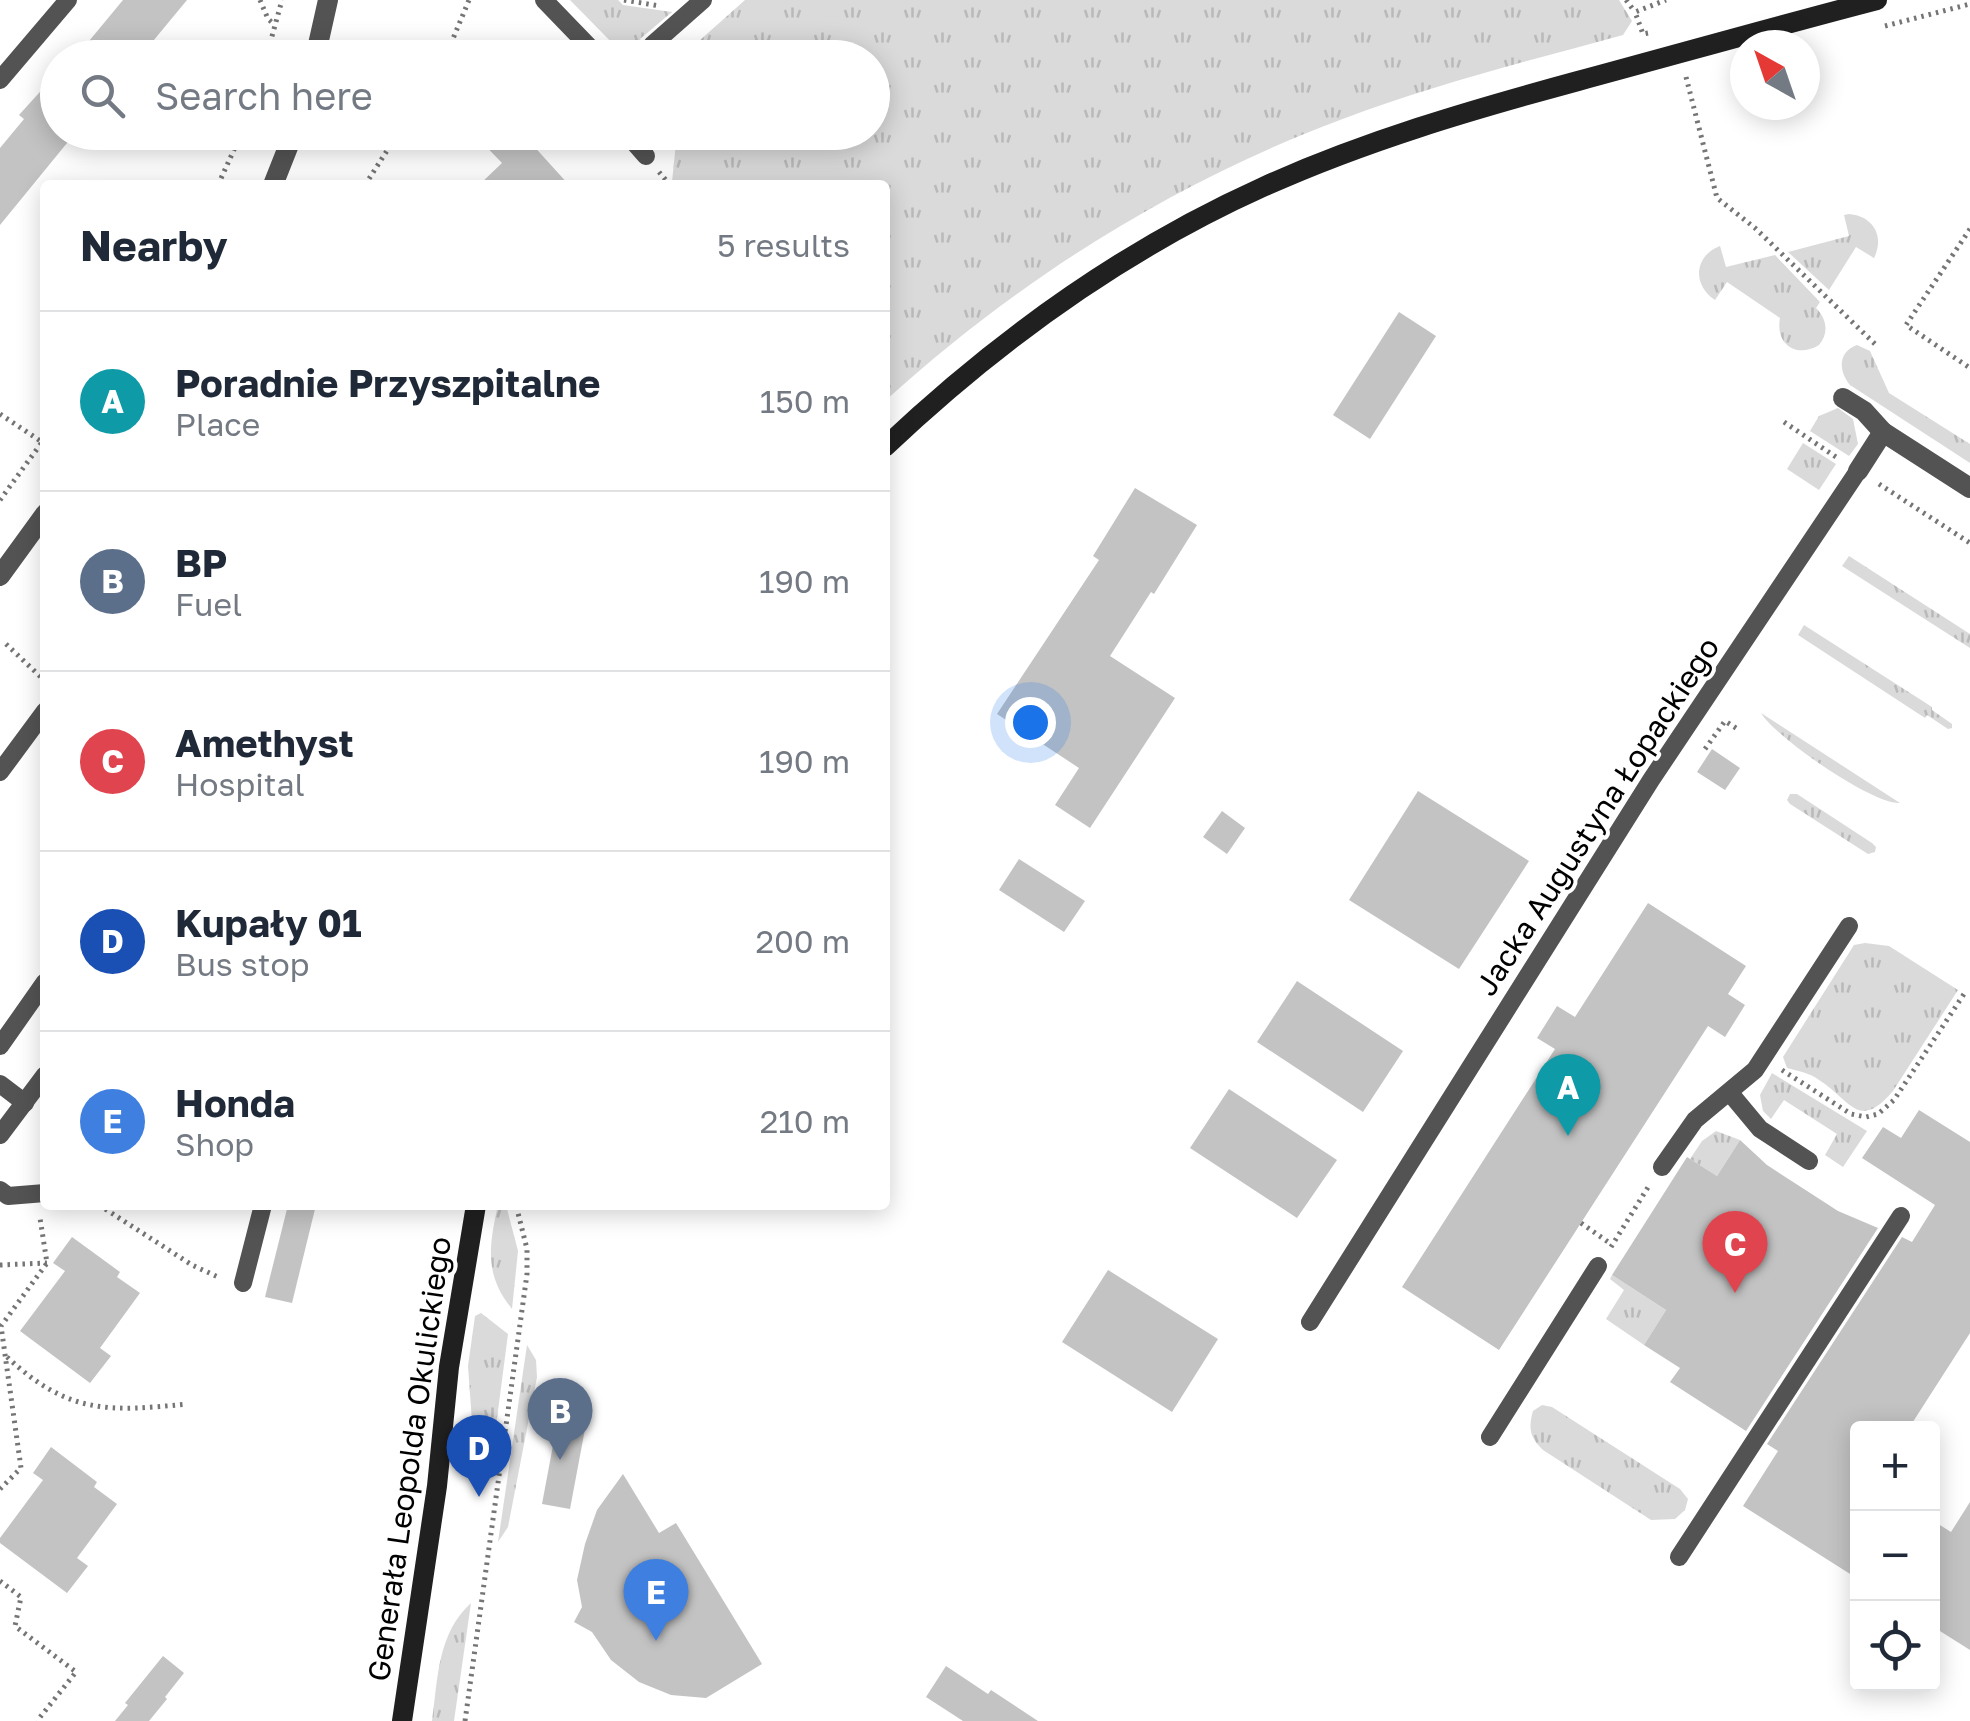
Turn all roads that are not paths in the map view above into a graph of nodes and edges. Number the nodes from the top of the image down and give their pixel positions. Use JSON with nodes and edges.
{"nodes":[{"id":1,"x":68,"y":0,"type":"edge"},
{"id":2,"x":328,"y":0,"type":"edge"},
{"id":3,"x":544,"y":0,"type":"edge"},
{"id":4,"x":702,"y":0,"type":"edge"},
{"id":5,"x":1877,"y":0,"type":"edge"},
{"id":6,"x":319,"y":40,"type":"edge"},
{"id":7,"x":583,"y":40,"type":"edge"},
{"id":8,"x":658,"y":40,"type":"edge"},
{"id":9,"x":0,"y":80,"type":"edge"},
{"id":10,"x":288,"y":150,"type":"edge"},
{"id":11,"x":641,"y":150,"type":"edge"},
{"id":12,"x":646,"y":156,"type":"dead end"},
{"id":13,"x":277,"y":180,"type":"edge"},
{"id":14,"x":1843,"y":398,"type":"dead end"},
{"id":15,"x":1882,"y":432,"type":"junction"},
{"id":16,"x":890,"y":441,"type":"edge"},
{"id":17,"x":1858,"y":471,"type":"joint"},
{"id":18,"x":1970,"y":488,"type":"edge"},
{"id":19,"x":40,"y":521,"type":"edge"},
{"id":20,"x":0,"y":576,"type":"edge"},
{"id":21,"x":40,"y":718,"type":"edge"},
{"id":22,"x":0,"y":772,"type":"edge"},
{"id":23,"x":1849,"y":926,"type":"dead end"},
{"id":24,"x":40,"y":989,"type":"edge"},
{"id":25,"x":0,"y":1046,"type":"edge"},
{"id":26,"x":40,"y":1082,"type":"edge"},
{"id":27,"x":0,"y":1084,"type":"edge"},
{"id":28,"x":1730,"y":1093,"type":"junction"},
{"id":29,"x":25,"y":1103,"type":"junction"},
{"id":30,"x":0,"y":1135,"type":"edge"},
{"id":31,"x":1810,"y":1161,"type":"dead end"},
{"id":32,"x":1662,"y":1166,"type":"road end"},
{"id":33,"x":0,"y":1190,"type":"edge"},
{"id":34,"x":40,"y":1194,"type":"edge"},
{"id":35,"x":262,"y":1210,"type":"edge"},
{"id":36,"x":475,"y":1210,"type":"edge"},
{"id":37,"x":1900,"y":1216,"type":"dead end"},
{"id":38,"x":1598,"y":1266,"type":"road end"},
{"id":39,"x":243,"y":1283,"type":"dead end"},
{"id":40,"x":1310,"y":1322,"type":"dead end"},
{"id":41,"x":1490,"y":1436,"type":"dead end"},
{"id":42,"x":1679,"y":1557,"type":"dead end"},
{"id":43,"x":402,"y":1721,"type":"edge"}],
"edges":[{"from":1,"to":9,"type":"lane"},
{"from":2,"to":6,"type":"street"},
{"from":3,"to":7,"type":"lane"},
{"from":4,"to":8,"type":"lane"},
{"from":5,"to":16,"type":"main road"},
{"from":10,"to":13,"type":"street"},
{"from":11,"to":12,"type":"lane"},
{"from":14,"to":15,"type":"street"},
{"from":15,"to":17,"type":"street","name":"Jacka Augustyna Łopackiego"},
{"from":15,"to":18,"type":"street"},
{"from":17,"to":40,"type":"lane","name":"Jacka Augustyna Łopackiego"},
{"from":19,"to":20,"type":"street"},
{"from":21,"to":22,"type":"lane"},
{"from":23,"to":28,"type":"lane"},
{"from":24,"to":25,"type":"lane"},
{"from":26,"to":29,"type":"lane"},
{"from":27,"to":29,"type":"lane"},
{"from":28,"to":31,"type":"lane"},
{"from":28,"to":32,"type":"lane"},
{"from":29,"to":30,"type":"lane"},
{"from":33,"to":34,"type":"lane"},
{"from":35,"to":39,"type":"lane"},
{"from":36,"to":43,"type":"main road","name":"Generała Leopolda Okulickiego"},
{"from":37,"to":42,"type":"lane"},
{"from":38,"to":41,"type":"lane"}]}
